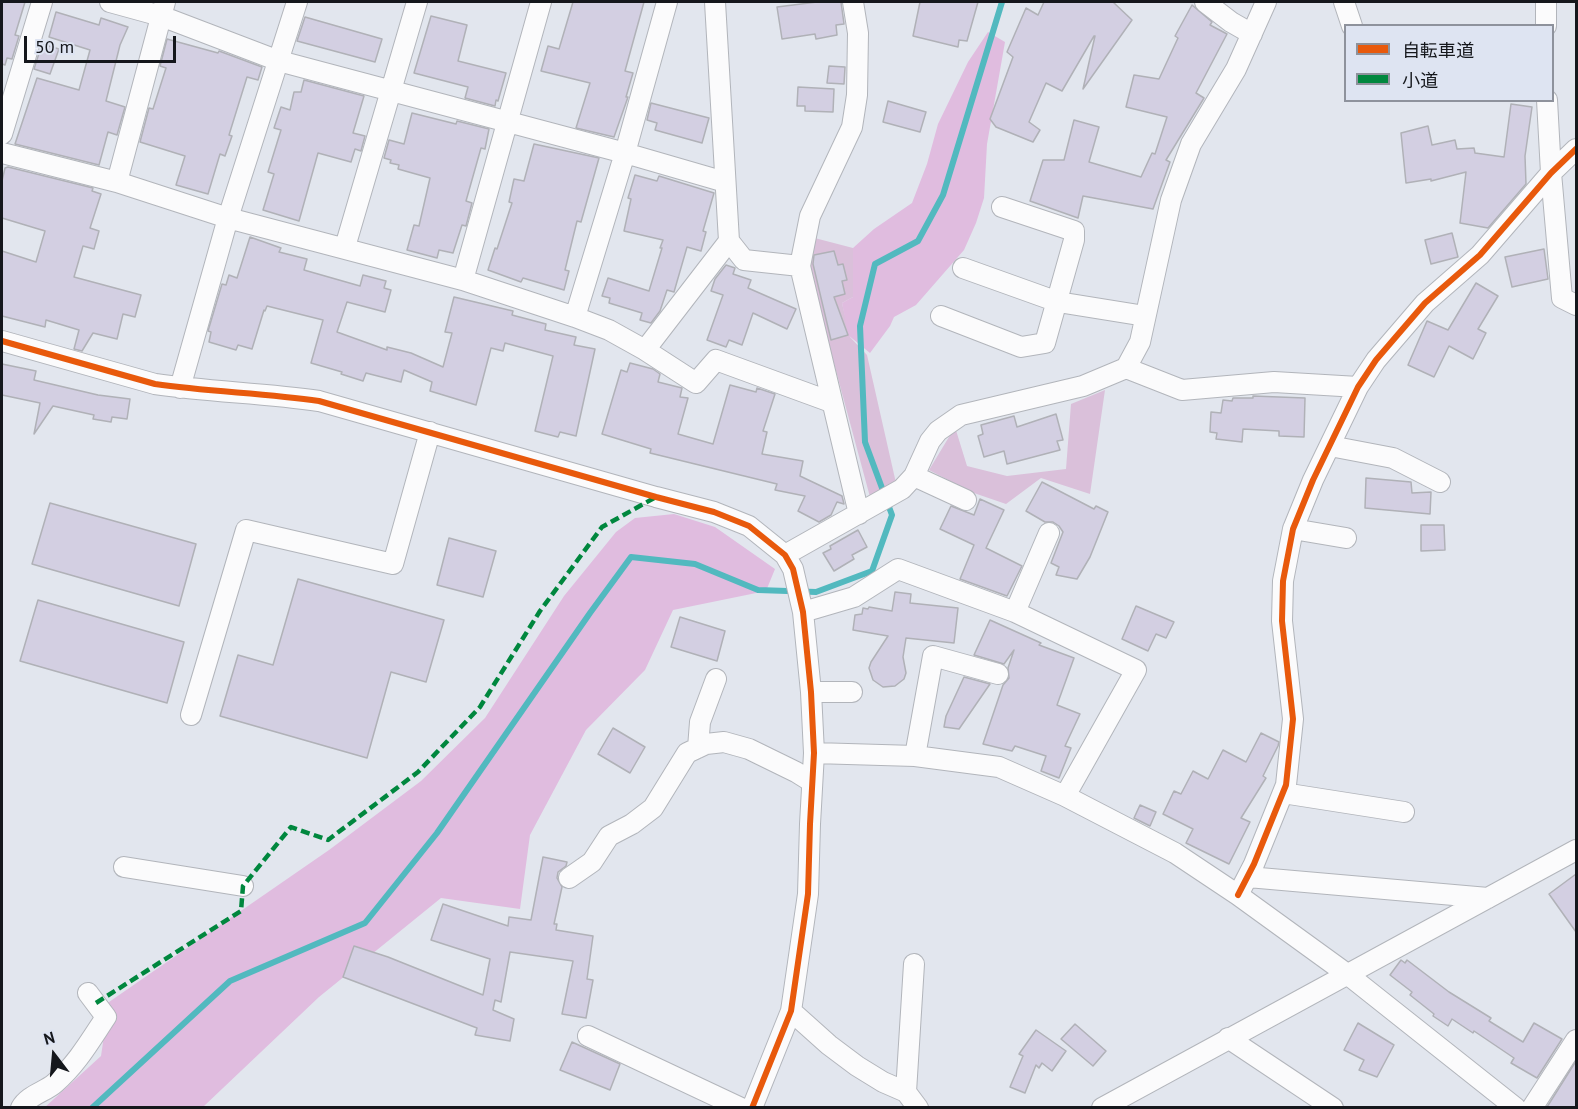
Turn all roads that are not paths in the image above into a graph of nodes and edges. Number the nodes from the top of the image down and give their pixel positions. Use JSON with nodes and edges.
{"nodes":[{"id":1,"x":42,"y":2,"type":"edge"},
{"id":2,"x":110,"y":2,"type":"edge"},
{"id":3,"x":297,"y":2,"type":"edge"},
{"id":4,"x":417,"y":2,"type":"edge"},
{"id":5,"x":541,"y":2,"type":"edge"},
{"id":6,"x":668,"y":2,"type":"edge"},
{"id":7,"x":714,"y":2,"type":"edge"},
{"id":8,"x":853,"y":2,"type":"edge"},
{"id":9,"x":1205,"y":2,"type":"edge"},
{"id":10,"x":1266,"y":2,"type":"edge"},
{"id":11,"x":1344,"y":2,"type":"edge"},
{"id":12,"x":1546,"y":2,"type":"edge"},
{"id":13,"x":163,"y":9,"type":"edge"},
{"id":14,"x":1351,"y":24,"type":"edge"},
{"id":15,"x":1546,"y":24,"type":"edge"},
{"id":16,"x":1252,"y":34,"type":"junction"},
{"id":17,"x":279,"y":61,"type":"junction"},
{"id":18,"x":391,"y":90,"type":"junction"},
{"id":19,"x":1545,"y":102,"type":"edge"},
{"id":20,"x":508,"y":123,"type":"junction"},
{"id":21,"x":2,"y":134,"type":"edge"},
{"id":22,"x":1576,"y":149,"type":"edge"},
{"id":23,"x":2,"y":153,"type":"edge"},
{"id":24,"x":625,"y":153,"type":"junction"},
{"id":25,"x":1551,"y":172,"type":"junction"},
{"id":26,"x":117,"y":182,"type":"junction"},
{"id":27,"x":725,"y":182,"type":"junction"},
{"id":28,"x":1002,"y":207,"type":"dead end"},
{"id":29,"x":228,"y":218,"type":"junction"},
{"id":30,"x":729,"y":241,"type":"junction"},
{"id":31,"x":345,"y":247,"type":"junction"},
{"id":32,"x":800,"y":266,"type":"junction"},
{"id":33,"x":963,"y":268,"type":"dead end"},
{"id":34,"x":463,"y":280,"type":"junction"},
{"id":35,"x":1058,"y":302,"type":"junction"},
{"id":36,"x":1576,"y":305,"type":"edge"},
{"id":37,"x":941,"y":316,"type":"dead end"},
{"id":38,"x":1145,"y":316,"type":"junction"},
{"id":39,"x":575,"y":317,"type":"junction"},
{"id":40,"x":2,"y":341,"type":"edge"},
{"id":41,"x":645,"y":350,"type":"junction"},
{"id":42,"x":1126,"y":368,"type":"junction"},
{"id":43,"x":1358,"y":387,"type":"junction"},
{"id":44,"x":180,"y":388,"type":"junction"},
{"id":45,"x":831,"y":402,"type":"junction"},
{"id":46,"x":430,"y":432,"type":"junction"},
{"id":47,"x":1330,"y":446,"type":"junction"},
{"id":48,"x":908,"y":482,"type":"junction"},
{"id":49,"x":1440,"y":482,"type":"dead end"},
{"id":50,"x":966,"y":500,"type":"dead end"},
{"id":51,"x":866,"y":510,"type":"junction"},
{"id":52,"x":1293,"y":529,"type":"junction"},
{"id":53,"x":1049,"y":533,"type":"dead end"},
{"id":54,"x":1346,"y":538,"type":"dead end"},
{"id":55,"x":785,"y":555,"type":"junction"},
{"id":56,"x":803,"y":612,"type":"junction"},
{"id":57,"x":1015,"y":612,"type":"junction"},
{"id":58,"x":998,"y":674,"type":"dead end"},
{"id":59,"x":716,"y":680,"type":"dead end"},
{"id":60,"x":811,"y":692,"type":"junction"},
{"id":61,"x":852,"y":692,"type":"dead end"},
{"id":62,"x":191,"y":715,"type":"dead end"},
{"id":63,"x":698,"y":748,"type":"junction"},
{"id":64,"x":814,"y":753,"type":"junction"},
{"id":65,"x":915,"y":756,"type":"junction"},
{"id":66,"x":812,"y":782,"type":"junction"},
{"id":67,"x":1283,"y":793,"type":"junction"},
{"id":68,"x":1065,"y":796,"type":"junction"},
{"id":69,"x":1404,"y":812,"type":"dead end"},
{"id":70,"x":1576,"y":850,"type":"edge"},
{"id":71,"x":124,"y":867,"type":"dead end"},
{"id":72,"x":1248,"y":877,"type":"junction"},
{"id":73,"x":570,"y":878,"type":"dead end"},
{"id":74,"x":243,"y":885,"type":"dead end"},
{"id":75,"x":1238,"y":895,"type":"junction"},
{"id":76,"x":1488,"y":898,"type":"junction"},
{"id":77,"x":914,"y":964,"type":"dead end"},
{"id":78,"x":1347,"y":974,"type":"junction"},
{"id":79,"x":88,"y":993,"type":"dead end"},
{"id":80,"x":791,"y":1011,"type":"junction"},
{"id":81,"x":588,"y":1036,"type":"dead end"},
{"id":82,"x":1228,"y":1038,"type":"junction"},
{"id":83,"x":1576,"y":1040,"type":"edge"},
{"id":84,"x":912,"y":1100,"type":"edge"},
{"id":85,"x":21,"y":1107,"type":"edge"},
{"id":86,"x":741,"y":1107,"type":"edge"},
{"id":87,"x":752,"y":1107,"type":"edge"},
{"id":88,"x":1102,"y":1107,"type":"edge"},
{"id":89,"x":1333,"y":1107,"type":"edge"},
{"id":90,"x":1516,"y":1107,"type":"edge"},
{"id":91,"x":1532,"y":1107,"type":"edge"}],
"edges":[{"from":1,"to":21,"type":"street"},
{"from":2,"to":13,"type":"street"},
{"from":3,"to":17,"type":"street"},
{"from":4,"to":18,"type":"street"},
{"from":5,"to":20,"type":"street"},
{"from":6,"to":24,"type":"street"},
{"from":7,"to":27,"type":"street"},
{"from":8,"to":32,"type":"street"},
{"from":9,"to":16,"type":"street"},
{"from":10,"to":16,"type":"street"},
{"from":11,"to":14,"type":"street"},
{"from":12,"to":15,"type":"street"},
{"from":13,"to":17,"type":"street"},
{"from":13,"to":26,"type":"street"},
{"from":16,"to":38,"type":"street"},
{"from":17,"to":18,"type":"street"},
{"from":17,"to":29,"type":"street"},
{"from":18,"to":20,"type":"street"},
{"from":18,"to":31,"type":"street"},
{"from":19,"to":25,"type":"street"},
{"from":20,"to":24,"type":"street"},
{"from":20,"to":34,"type":"street"},
{"from":22,"to":25,"type":"street"},
{"from":23,"to":26,"type":"street"},
{"from":24,"to":27,"type":"street"},
{"from":24,"to":39,"type":"street"},
{"from":25,"to":36,"type":"street"},
{"from":25,"to":43,"type":"street"},
{"from":26,"to":29,"type":"street"},
{"from":27,"to":30,"type":"street"},
{"from":28,"to":35,"type":"street"},
{"from":29,"to":31,"type":"street"},
{"from":29,"to":44,"type":"street"},
{"from":30,"to":32,"type":"street"},
{"from":30,"to":41,"type":"street"},
{"from":31,"to":34,"type":"street"},
{"from":32,"to":45,"type":"street"},
{"from":33,"to":35,"type":"street"},
{"from":34,"to":39,"type":"street"},
{"from":35,"to":37,"type":"street"},
{"from":35,"to":38,"type":"street"},
{"from":38,"to":42,"type":"street"},
{"from":39,"to":41,"type":"street"},
{"from":40,"to":44,"type":"street"},
{"from":41,"to":45,"type":"street"},
{"from":42,"to":43,"type":"street"},
{"from":42,"to":48,"type":"street"},
{"from":43,"to":47,"type":"street"},
{"from":44,"to":46,"type":"street"},
{"from":45,"to":51,"type":"street"},
{"from":46,"to":55,"type":"street"},
{"from":46,"to":62,"type":"street"},
{"from":47,"to":49,"type":"street"},
{"from":47,"to":52,"type":"street"},
{"from":48,"to":50,"type":"street"},
{"from":48,"to":51,"type":"street"},
{"from":51,"to":55,"type":"street"},
{"from":52,"to":54,"type":"street"},
{"from":52,"to":67,"type":"street"},
{"from":53,"to":57,"type":"street"},
{"from":55,"to":56,"type":"street"},
{"from":56,"to":57,"type":"street"},
{"from":56,"to":60,"type":"street"},
{"from":57,"to":68,"type":"street"},
{"from":58,"to":65,"type":"street"},
{"from":59,"to":63,"type":"street"},
{"from":60,"to":61,"type":"street"},
{"from":60,"to":64,"type":"street"},
{"from":63,"to":66,"type":"street"},
{"from":63,"to":73,"type":"street"},
{"from":64,"to":65,"type":"street"},
{"from":64,"to":66,"type":"street"},
{"from":65,"to":68,"type":"street"},
{"from":66,"to":80,"type":"street"},
{"from":67,"to":69,"type":"street"},
{"from":67,"to":72,"type":"street"},
{"from":68,"to":75,"type":"street"},
{"from":70,"to":76,"type":"street"},
{"from":71,"to":74,"type":"street"},
{"from":72,"to":75,"type":"street"},
{"from":72,"to":76,"type":"street"},
{"from":75,"to":78,"type":"street"},
{"from":76,"to":78,"type":"street"},
{"from":77,"to":84,"type":"street"},
{"from":78,"to":82,"type":"street"},
{"from":78,"to":90,"type":"street"},
{"from":79,"to":85,"type":"street"},
{"from":80,"to":84,"type":"street"},
{"from":80,"to":87,"type":"street"},
{"from":81,"to":86,"type":"street"},
{"from":82,"to":88,"type":"street"},
{"from":82,"to":89,"type":"street"},
{"from":83,"to":91,"type":"street"}]}
